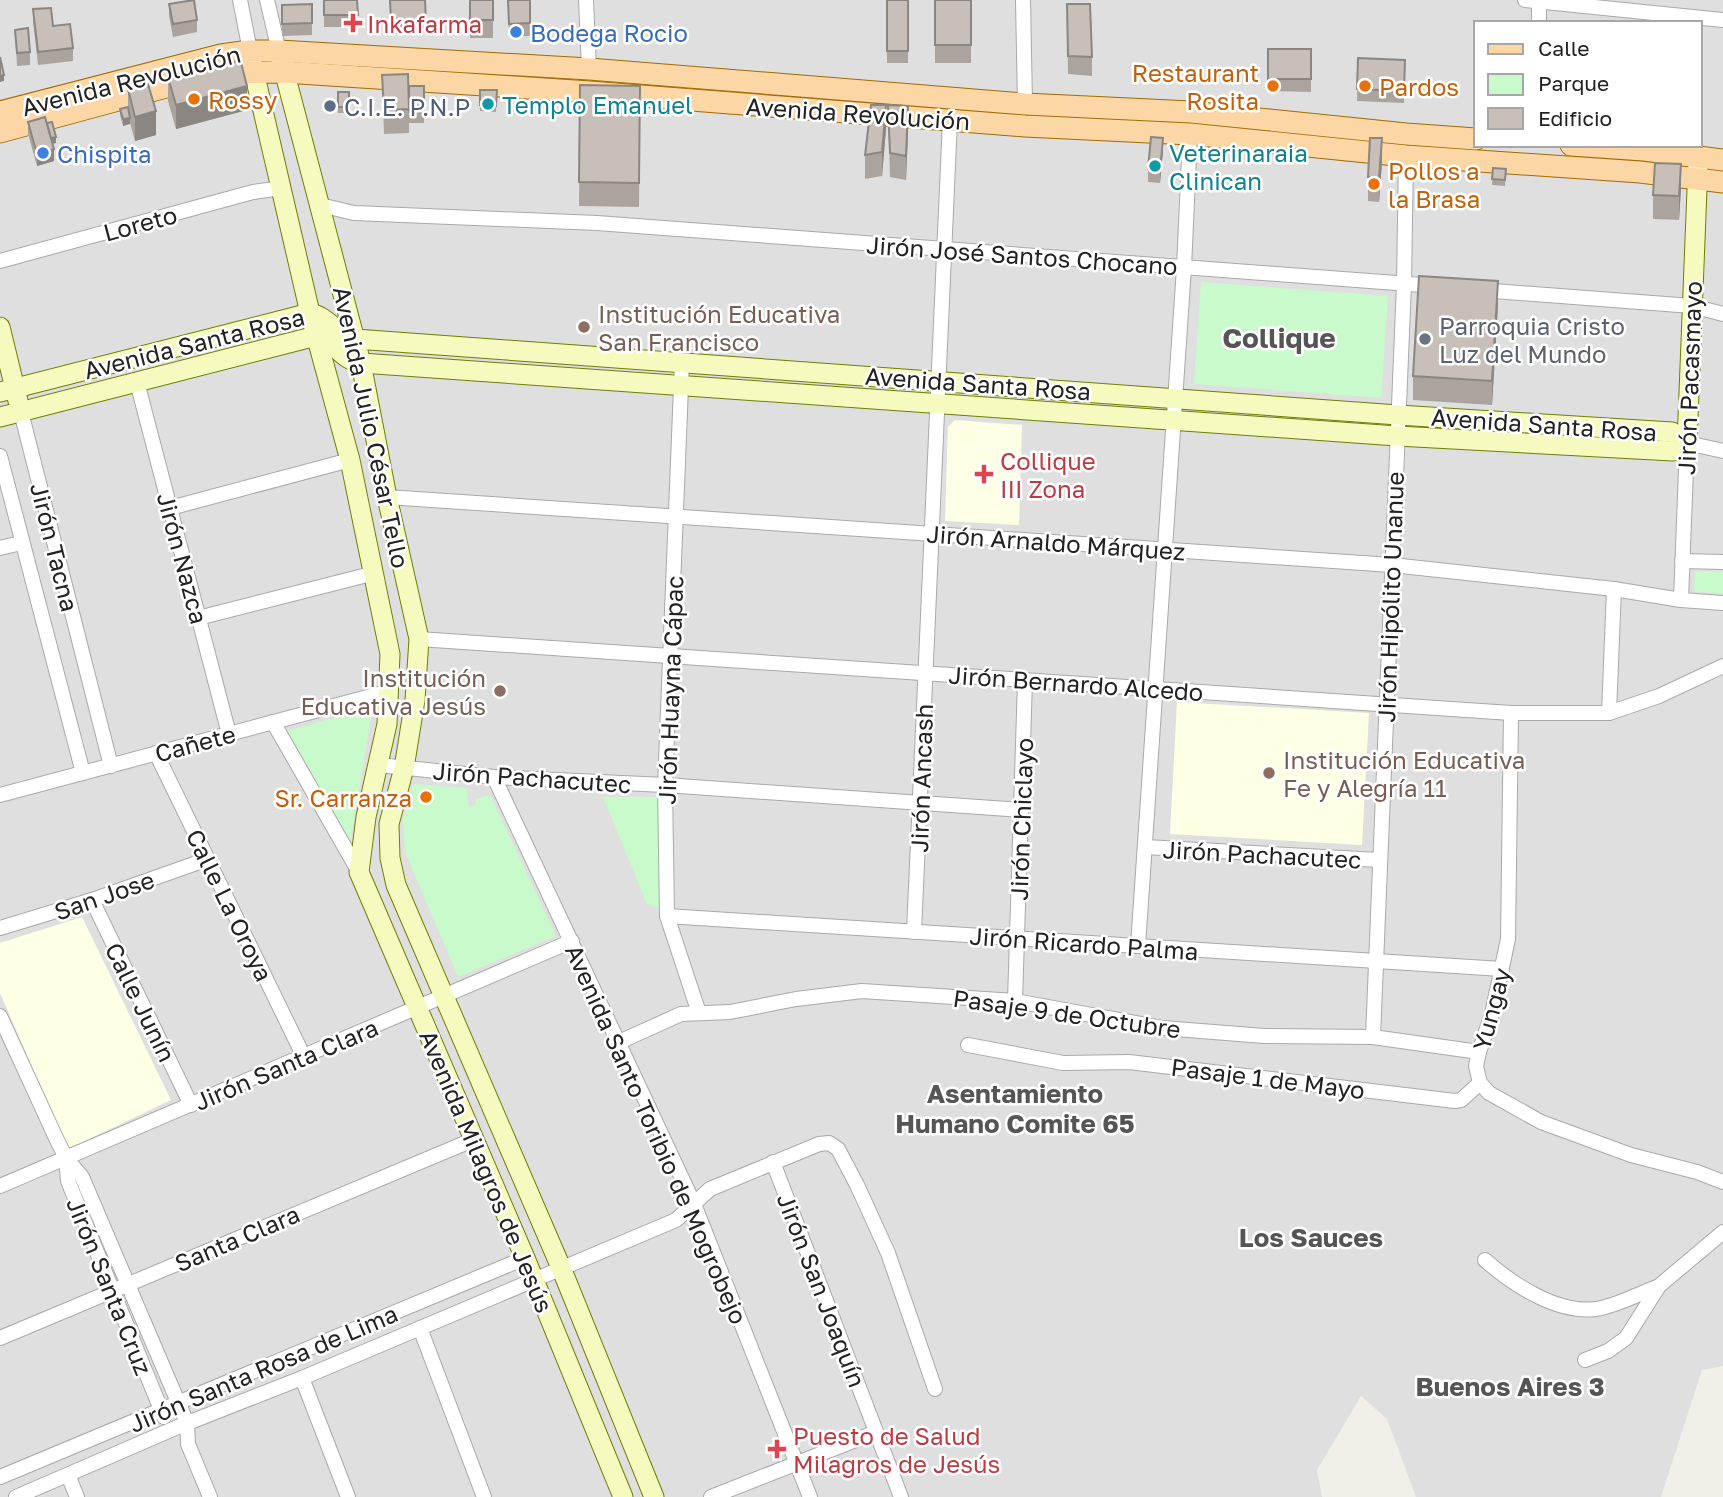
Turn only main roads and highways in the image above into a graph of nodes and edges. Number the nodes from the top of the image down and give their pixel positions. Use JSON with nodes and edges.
{"nodes":[{"id":1,"x":252,"y":62,"type":"junction"},
{"id":2,"x":281,"y":62,"type":"junction"},
{"id":3,"x":0,"y":112,"type":"edge"},
{"id":4,"x":0,"y":132,"type":"edge"},
{"id":5,"x":1474,"y":139,"type":"edge"},
{"id":6,"x":1594,"y":147,"type":"edge"},
{"id":7,"x":1723,"y":160,"type":"edge"},
{"id":8,"x":1723,"y":182,"type":"edge"}],
"edges":[{"from":1,"to":2,"type":"main road","name":"Avenida Revolución"},
{"from":1,"to":3,"type":"main road","name":"Avenida Revolución"},
{"from":1,"to":4,"type":"main road","name":"Avenida Revolución"},
{"from":2,"to":5,"type":"main road","name":"Avenida Revolución"},
{"from":2,"to":8,"type":"main road","name":"Avenida Revolución"},
{"from":6,"to":7,"type":"main road"}]}
